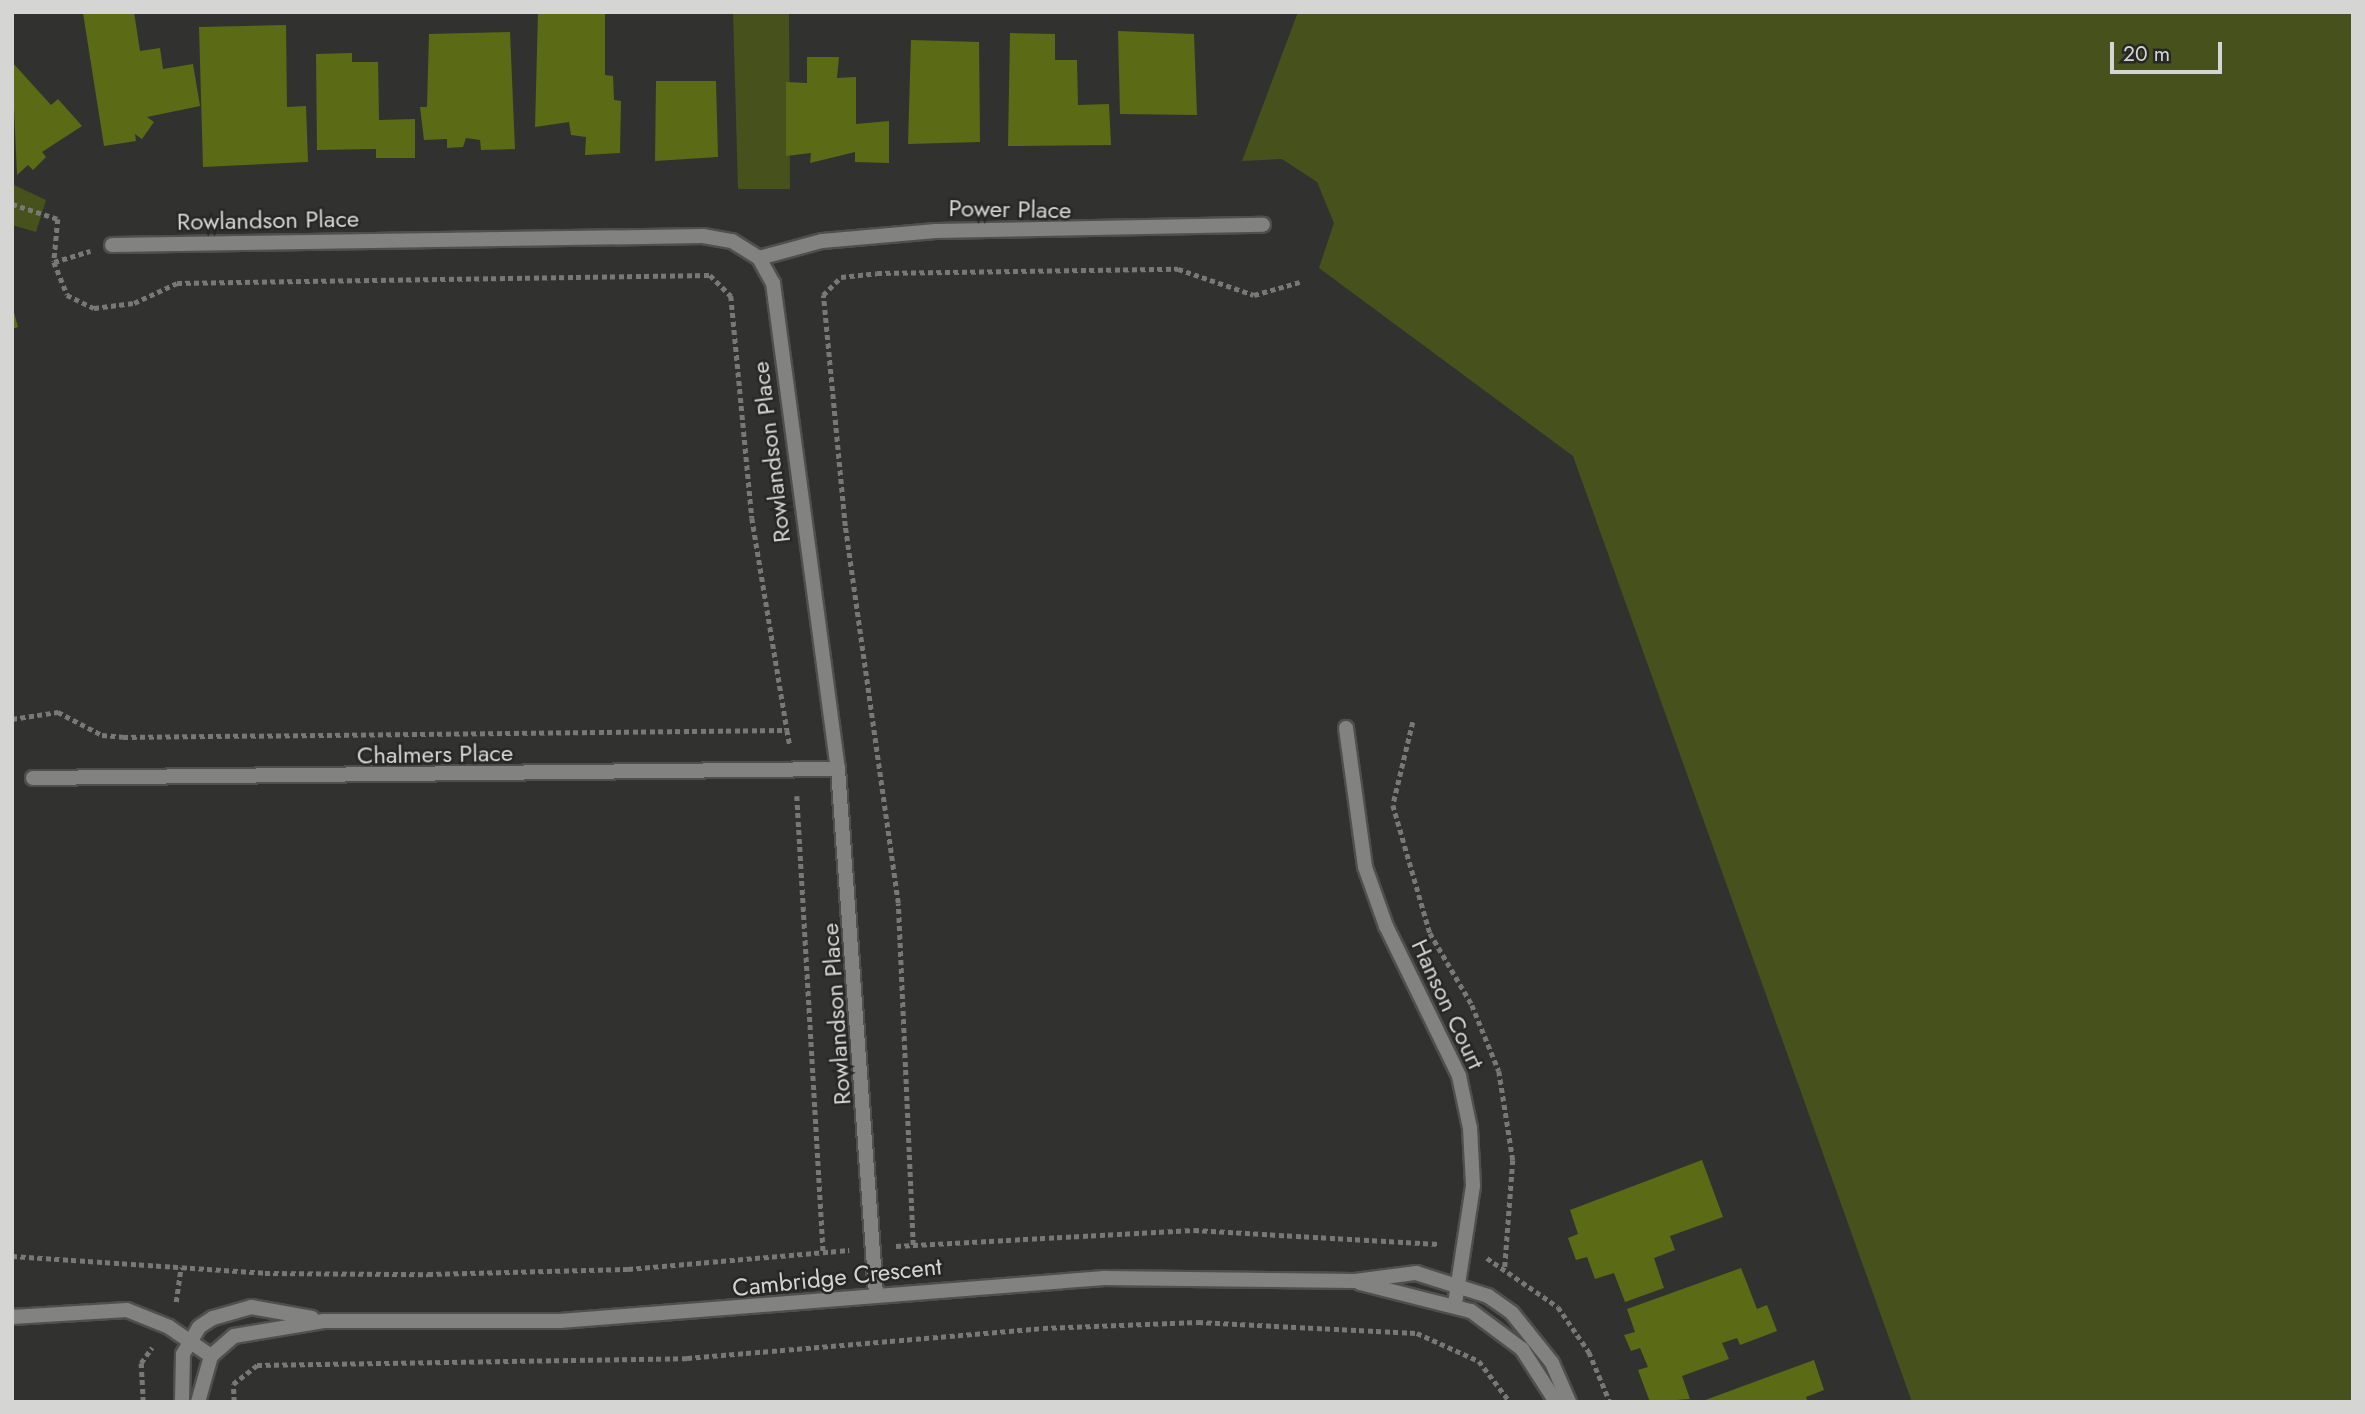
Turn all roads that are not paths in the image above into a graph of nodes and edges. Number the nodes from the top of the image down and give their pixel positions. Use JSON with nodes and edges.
{"nodes":[{"id":1,"x":1262,"y":225,"type":"dead end"},
{"id":2,"x":112,"y":245,"type":"road end"},
{"id":3,"x":759,"y":258,"type":"junction"},
{"id":4,"x":1346,"y":728,"type":"dead end"},
{"id":5,"x":838,"y":769,"type":"junction"},
{"id":6,"x":33,"y":778,"type":"dead end"},
{"id":7,"x":1355,"y":1282,"type":"junction"},
{"id":8,"x":1459,"y":1284,"type":"junction"},
{"id":9,"x":876,"y":1294,"type":"junction"},
{"id":10,"x":1455,"y":1303,"type":"junction"},
{"id":11,"x":12,"y":1317,"type":"edge"},
{"id":12,"x":324,"y":1321,"type":"junction"},
{"id":13,"x":189,"y":1340,"type":"junction"},
{"id":14,"x":211,"y":1356,"type":"junction"},
{"id":15,"x":182,"y":1402,"type":"edge"},
{"id":16,"x":198,"y":1402,"type":"edge"},
{"id":17,"x":1556,"y":1402,"type":"edge"},
{"id":18,"x":1569,"y":1402,"type":"edge"}],
"edges":[{"from":1,"to":3,"type":"street","name":"Power Place"},
{"from":2,"to":3,"type":"street","name":"Rowlandson Place"},
{"from":3,"to":5,"type":"street","name":"Rowlandson Place"},
{"from":4,"to":8,"type":"street","name":"Hanson Court"},
{"from":5,"to":6,"type":"street","name":"Chalmers Place"},
{"from":5,"to":9,"type":"street","name":"Rowlandson Place"},
{"from":7,"to":8,"type":"street","name":"Cambridge Crescent"},
{"from":7,"to":9,"type":"street","name":"Cambridge Crescent"},
{"from":7,"to":10,"type":"street","name":"Cambridge Crescent"},
{"from":8,"to":10,"type":"street","name":"Hanson Court"},
{"from":8,"to":18,"type":"street","name":"Cambridge Crescent"},
{"from":9,"to":12,"type":"street","name":"Cambridge Crescent"},
{"from":10,"to":17,"type":"street","name":"Cambridge Crescent"},
{"from":11,"to":13,"type":"street"},
{"from":12,"to":13,"type":"street","name":"Cambridge Crescent"},
{"from":12,"to":14,"type":"street","name":"Cambridge Crescent"},
{"from":13,"to":14,"type":"street"},
{"from":13,"to":15,"type":"street"},
{"from":14,"to":16,"type":"street"}]}
